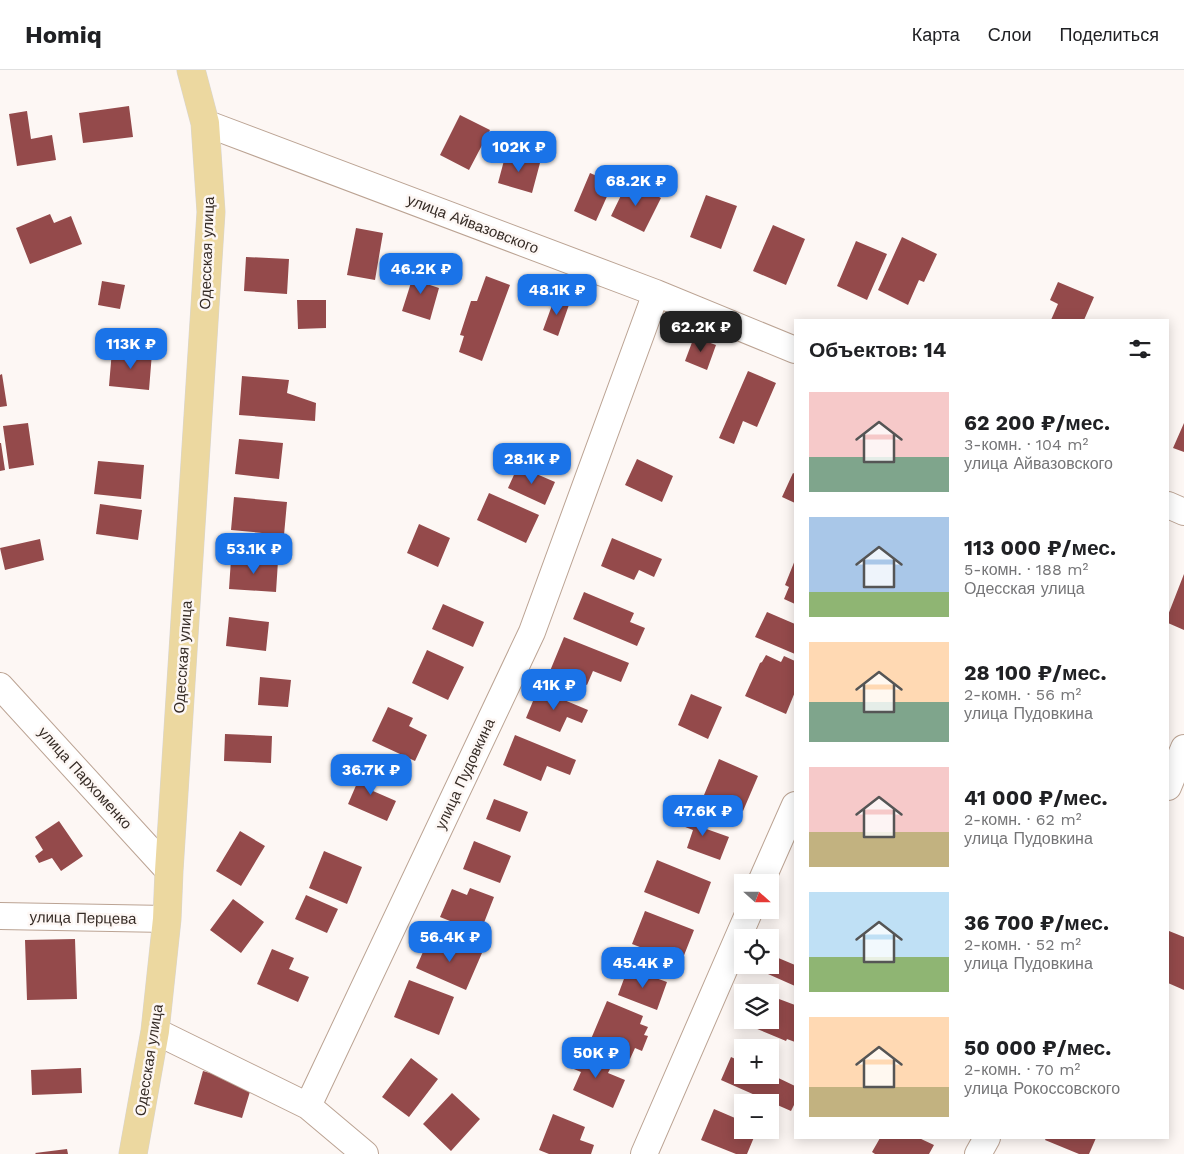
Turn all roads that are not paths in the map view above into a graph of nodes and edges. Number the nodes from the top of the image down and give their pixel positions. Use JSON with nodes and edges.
{"nodes":[{"id":1,"x":191,"y":70,"type":"edge"},
{"id":2,"x":205,"y":123,"type":"junction"},
{"id":3,"x":656,"y":293,"type":"junction"},
{"id":4,"x":794,"y":350,"type":"edge"},
{"id":5,"x":1169,"y":505,"type":"edge"},
{"id":6,"x":1184,"y":512,"type":"edge"},
{"id":7,"x":0,"y":686,"type":"edge"},
{"id":8,"x":1184,"y":748,"type":"edge"},
{"id":9,"x":1169,"y":785,"type":"edge"},
{"id":10,"x":794,"y":807,"type":"edge"},
{"id":11,"x":169,"y":871,"type":"junction"},
{"id":12,"x":765,"y":874,"type":"edge"},
{"id":13,"x":0,"y":916,"type":"edge"},
{"id":14,"x":167,"y":919,"type":"junction"},
{"id":15,"x":746,"y":919,"type":"edge"},
{"id":16,"x":155,"y":1031,"type":"junction"},
{"id":17,"x":308,"y":1106,"type":"junction"},
{"id":18,"x":986,"y":1139,"type":"edge"},
{"id":19,"x":133,"y":1154,"type":"edge"},
{"id":20,"x":365,"y":1154,"type":"edge"},
{"id":21,"x":644,"y":1154,"type":"edge"},
{"id":22,"x":978,"y":1154,"type":"edge"}],
"edges":[{"from":1,"to":2,"type":"main road","name":"Одесская улица"},
{"from":2,"to":3,"type":"street","name":"улица Айвазовского"},
{"from":2,"to":11,"type":"main road","name":"Одесская улица"},
{"from":3,"to":4,"type":"street","name":"улица Айвазовского"},
{"from":3,"to":17,"type":"street","name":"улица Пудовкина"},
{"from":5,"to":6,"type":"street"},
{"from":7,"to":11,"type":"street","name":"улица Пархоменко"},
{"from":8,"to":9,"type":"street"},
{"from":10,"to":12,"type":"street"},
{"from":11,"to":14,"type":"main road","name":"Одесская улица"},
{"from":13,"to":14,"type":"street","name":"улица Перцева"},
{"from":14,"to":16,"type":"main road","name":"Одесская улица"},
{"from":15,"to":21,"type":"street"},
{"from":16,"to":17,"type":"street"},
{"from":16,"to":19,"type":"main road","name":"Одесская улица"},
{"from":17,"to":20,"type":"street"},
{"from":18,"to":22,"type":"street"}]}
